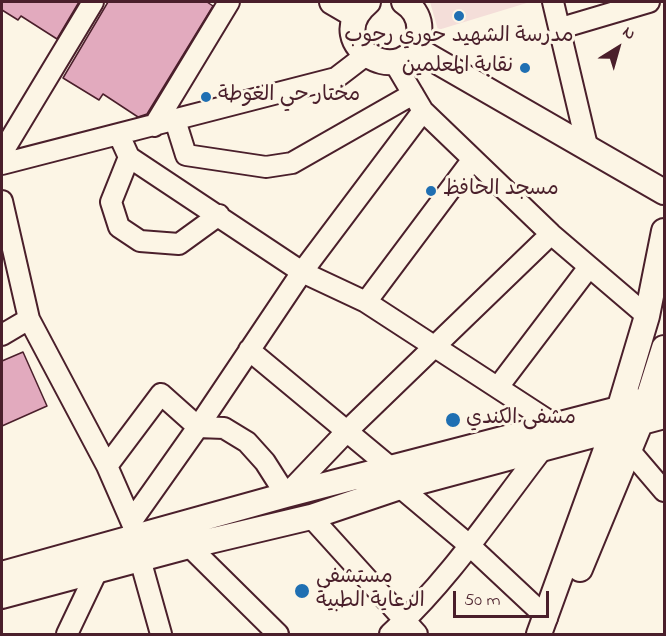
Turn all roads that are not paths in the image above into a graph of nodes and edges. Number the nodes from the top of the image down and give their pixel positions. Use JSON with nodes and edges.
{"nodes":[{"id":1,"x":93,"y":2,"type":"edge"},
{"id":2,"x":229,"y":2,"type":"edge"},
{"id":3,"x":332,"y":2,"type":"edge"},
{"id":4,"x":404,"y":2,"type":"edge"},
{"id":5,"x":553,"y":2,"type":"edge"},
{"id":6,"x":649,"y":2,"type":"edge"},
{"id":7,"x":362,"y":9,"type":"edge"},
{"id":8,"x":561,"y":28,"type":"junction"},
{"id":9,"x":414,"y":48,"type":"junction"},
{"id":10,"x":366,"y":55,"type":"junction"},
{"id":11,"x":394,"y":62,"type":"junction"},
{"id":12,"x":418,"y":103,"type":"junction"},
{"id":13,"x":175,"y":120,"type":"junction"},
{"id":14,"x":154,"y":126,"type":"junction"},
{"id":15,"x":118,"y":135,"type":"junction"},
{"id":16,"x":588,"y":150,"type":"junction"},
{"id":17,"x":2,"y":153,"type":"edge"},
{"id":18,"x":129,"y":157,"type":"junction"},
{"id":19,"x":473,"y":159,"type":"junction"},
{"id":20,"x":2,"y":164,"type":"edge"},
{"id":21,"x":664,"y":192,"type":"edge"},
{"id":22,"x":2,"y":201,"type":"edge"},
{"id":23,"x":219,"y":215,"type":"junction"},
{"id":24,"x":664,"y":231,"type":"edge"},
{"id":25,"x":550,"y":234,"type":"junction"},
{"id":26,"x":589,"y":267,"type":"junction"},
{"id":27,"x":302,"y":272,"type":"junction"},
{"id":28,"x":366,"y":302,"type":"junction"},
{"id":29,"x":647,"y":316,"type":"junction"},
{"id":30,"x":29,"y":319,"type":"junction"},
{"id":31,"x":2,"y":335,"type":"edge"},
{"id":32,"x":435,"y":347,"type":"junction"},
{"id":33,"x":664,"y":348,"type":"edge"},
{"id":34,"x":249,"y":350,"type":"junction"},
{"id":35,"x":498,"y":387,"type":"junction"},
{"id":36,"x":659,"y":403,"type":"edge"},
{"id":37,"x":616,"y":419,"type":"junction"},
{"id":38,"x":639,"y":424,"type":"junction"},
{"id":39,"x":555,"y":425,"type":"junction"},
{"id":40,"x":198,"y":427,"type":"junction"},
{"id":41,"x":348,"y":430,"type":"junction"},
{"id":42,"x":544,"y":447,"type":"junction"},
{"id":43,"x":629,"y":450,"type":"junction"},
{"id":44,"x":107,"y":466,"type":"junction"},
{"id":45,"x":396,"y":478,"type":"junction"},
{"id":46,"x":664,"y":491,"type":"edge"},
{"id":47,"x":286,"y":495,"type":"junction"},
{"id":48,"x":311,"y":517,"type":"junction"},
{"id":49,"x":135,"y":527,"type":"junction"},
{"id":50,"x":469,"y":545,"type":"junction"},
{"id":51,"x":189,"y":546,"type":"junction"},
{"id":52,"x":140,"y":559,"type":"junction"},
{"id":53,"x":97,"y":571,"type":"junction"},
{"id":54,"x":2,"y":578,"type":"edge"},
{"id":55,"x":546,"y":629,"type":"edge"},
{"id":56,"x":404,"y":630,"type":"edge"},
{"id":57,"x":67,"y":634,"type":"edge"},
{"id":58,"x":161,"y":634,"type":"edge"},
{"id":59,"x":278,"y":634,"type":"edge"}],
"edges":[{"from":1,"to":17,"type":"street"},
{"from":2,"to":14,"type":"street"},
{"from":3,"to":7,"type":"main road"},
{"from":4,"to":9,"type":"main road"},
{"from":5,"to":8,"type":"street"},
{"from":6,"to":8,"type":"street"},
{"from":7,"to":10,"type":"main road"},
{"from":8,"to":16,"type":"street"},
{"from":9,"to":11,"type":"main road"},
{"from":9,"to":16,"type":"main road"},
{"from":10,"to":11,"type":"main road"},
{"from":10,"to":13,"type":"street"},
{"from":11,"to":12,"type":"street"},
{"from":12,"to":13,"type":"street"},
{"from":12,"to":19,"type":"street"},
{"from":12,"to":27,"type":"street"},
{"from":13,"to":14,"type":"street"},
{"from":14,"to":15,"type":"street"},
{"from":15,"to":18,"type":"street"},
{"from":15,"to":20,"type":"street"},
{"from":16,"to":21,"type":"main road"},
{"from":18,"to":23,"type":"street"},
{"from":18,"to":23,"type":"street"},
{"from":19,"to":25,"type":"street"},
{"from":19,"to":28,"type":"street"},
{"from":22,"to":30,"type":"street"},
{"from":23,"to":27,"type":"street"},
{"from":24,"to":29,"type":"main road"},
{"from":25,"to":26,"type":"street"},
{"from":25,"to":32,"type":"street"},
{"from":26,"to":29,"type":"street"},
{"from":26,"to":35,"type":"street"},
{"from":27,"to":28,"type":"street"},
{"from":27,"to":34,"type":"street"},
{"from":28,"to":32,"type":"street"},
{"from":29,"to":37,"type":"main road"},
{"from":30,"to":31,"type":"street"},
{"from":30,"to":44,"type":"street"},
{"from":32,"to":35,"type":"street"},
{"from":32,"to":41,"type":"street"},
{"from":33,"to":36,"type":"main road"},
{"from":34,"to":40,"type":"street"},
{"from":34,"to":41,"type":"street"},
{"from":35,"to":39,"type":"street"},
{"from":36,"to":37,"type":"main road"},
{"from":36,"to":38,"type":"main road"},
{"from":37,"to":38,"type":"main road"},
{"from":37,"to":39,"type":"main road"},
{"from":37,"to":42,"type":"main road"},
{"from":37,"to":55,"type":"main road"},
{"from":38,"to":43,"type":"main road"},
{"from":39,"to":45,"type":"main road"},
{"from":40,"to":44,"type":"street"},
{"from":40,"to":47,"type":"street"},
{"from":40,"to":49,"type":"street"},
{"from":41,"to":45,"type":"street"},
{"from":41,"to":47,"type":"street"},
{"from":42,"to":45,"type":"main road"},
{"from":42,"to":50,"type":"street"},
{"from":43,"to":46,"type":"street"},
{"from":43,"to":55,"type":"main road"},
{"from":44,"to":49,"type":"street"},
{"from":45,"to":47,"type":"main road"},
{"from":45,"to":48,"type":"main road"},
{"from":45,"to":50,"type":"street"},
{"from":47,"to":49,"type":"main road"},
{"from":48,"to":51,"type":"main road"},
{"from":48,"to":56,"type":"street"},
{"from":49,"to":54,"type":"main road"},
{"from":50,"to":55,"type":"street"},
{"from":50,"to":56,"type":"street"},
{"from":51,"to":52,"type":"main road"},
{"from":51,"to":59,"type":"street"},
{"from":52,"to":53,"type":"main road"},
{"from":52,"to":58,"type":"street"},
{"from":53,"to":54,"type":"main road"},
{"from":53,"to":57,"type":"street"}]}
